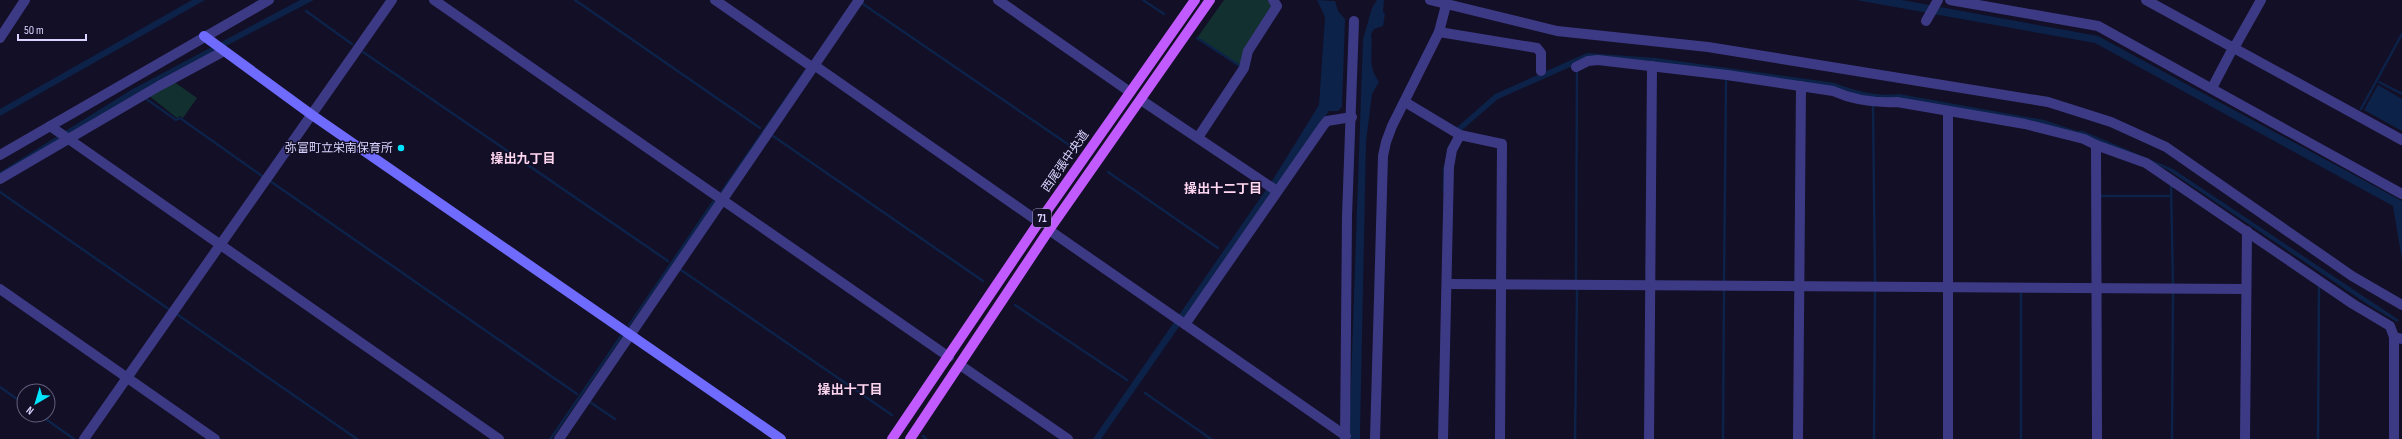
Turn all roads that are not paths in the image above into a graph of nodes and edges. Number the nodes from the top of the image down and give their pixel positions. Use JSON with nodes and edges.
{"nodes":[{"id":1,"x":25,"y":0,"type":"edge"},
{"id":2,"x":269,"y":0,"type":"edge"},
{"id":3,"x":392,"y":0,"type":"edge"},
{"id":4,"x":434,"y":0,"type":"edge"},
{"id":5,"x":716,"y":0,"type":"edge"},
{"id":6,"x":859,"y":0,"type":"edge"},
{"id":7,"x":998,"y":0,"type":"edge"},
{"id":8,"x":1196,"y":0,"type":"edge"},
{"id":9,"x":1210,"y":0,"type":"edge"},
{"id":10,"x":1273,"y":0,"type":"edge"},
{"id":11,"x":1430,"y":0,"type":"edge"},
{"id":12,"x":1938,"y":0,"type":"edge"},
{"id":13,"x":1950,"y":0,"type":"edge"},
{"id":14,"x":2146,"y":0,"type":"edge"},
{"id":15,"x":2261,"y":0,"type":"edge"},
{"id":16,"x":256,"y":3,"type":"edge"},
{"id":17,"x":1446,"y":6,"type":"junction"},
{"id":18,"x":1354,"y":21,"type":"dead end"},
{"id":19,"x":1926,"y":21,"type":"dead end"},
{"id":20,"x":1439,"y":32,"type":"junction"},
{"id":21,"x":204,"y":36,"type":"junction"},
{"id":22,"x":0,"y":38,"type":"edge"},
{"id":23,"x":2234,"y":48,"type":"junction"},
{"id":24,"x":224,"y":51,"type":"junction"},
{"id":25,"x":813,"y":66,"type":"junction"},
{"id":26,"x":1652,"y":66,"type":"junction"},
{"id":27,"x":1576,"y":67,"type":"dead end"},
{"id":28,"x":1541,"y":71,"type":"dead end"},
{"id":29,"x":1801,"y":86,"type":"junction"},
{"id":30,"x":2212,"y":88,"type":"junction"},
{"id":31,"x":1130,"y":92,"type":"junction"},
{"id":32,"x":1141,"y":100,"type":"junction"},
{"id":33,"x":1405,"y":102,"type":"junction"},
{"id":34,"x":1948,"y":112,"type":"junction"},
{"id":35,"x":312,"y":114,"type":"junction"},
{"id":36,"x":1352,"y":117,"type":"junction"},
{"id":37,"x":54,"y":129,"type":"junction"},
{"id":38,"x":1460,"y":135,"type":"junction"},
{"id":39,"x":1199,"y":136,"type":"junction"},
{"id":40,"x":67,"y":139,"type":"junction"},
{"id":41,"x":2402,"y":140,"type":"edge"},
{"id":42,"x":2096,"y":145,"type":"junction"},
{"id":43,"x":0,"y":155,"type":"edge"},
{"id":44,"x":0,"y":179,"type":"edge"},
{"id":45,"x":1276,"y":190,"type":"junction"},
{"id":46,"x":2402,"y":194,"type":"edge"},
{"id":47,"x":722,"y":199,"type":"junction"},
{"id":48,"x":1039,"y":222,"type":"junction"},
{"id":49,"x":1049,"y":230,"type":"junction"},
{"id":50,"x":2247,"y":231,"type":"junction"},
{"id":51,"x":220,"y":246,"type":"junction"},
{"id":52,"x":1448,"y":284,"type":"junction"},
{"id":53,"x":1502,"y":285,"type":"junction"},
{"id":54,"x":1650,"y":286,"type":"junction"},
{"id":55,"x":1799,"y":286,"type":"junction"},
{"id":56,"x":1949,"y":287,"type":"junction"},
{"id":57,"x":2097,"y":287,"type":"junction"},
{"id":58,"x":0,"y":289,"type":"edge"},
{"id":59,"x":2246,"y":289,"type":"junction"},
{"id":60,"x":2402,"y":305,"type":"edge"},
{"id":61,"x":1186,"y":323,"type":"junction"},
{"id":62,"x":631,"y":334,"type":"junction"},
{"id":63,"x":2398,"y":338,"type":"edge"},
{"id":64,"x":949,"y":357,"type":"junction"},
{"id":65,"x":960,"y":365,"type":"junction"},
{"id":66,"x":127,"y":378,"type":"junction"},
{"id":67,"x":1346,"y":437,"type":"edge"},
{"id":68,"x":84,"y":439,"type":"edge"},
{"id":69,"x":215,"y":439,"type":"edge"},
{"id":70,"x":499,"y":439,"type":"edge"},
{"id":71,"x":559,"y":439,"type":"edge"},
{"id":72,"x":781,"y":439,"type":"edge"},
{"id":73,"x":892,"y":439,"type":"edge"},
{"id":74,"x":910,"y":439,"type":"edge"},
{"id":75,"x":1068,"y":439,"type":"edge"},
{"id":76,"x":1375,"y":439,"type":"edge"},
{"id":77,"x":1443,"y":439,"type":"edge"},
{"id":78,"x":1500,"y":439,"type":"edge"},
{"id":79,"x":1649,"y":439,"type":"edge"},
{"id":80,"x":1798,"y":439,"type":"edge"},
{"id":81,"x":1948,"y":439,"type":"edge"},
{"id":82,"x":2097,"y":439,"type":"edge"},
{"id":83,"x":2245,"y":439,"type":"edge"},
{"id":84,"x":2394,"y":439,"type":"edge"}],
"edges":[{"from":1,"to":22,"type":"street"},
{"from":2,"to":16,"type":"street"},
{"from":3,"to":35,"type":"street"},
{"from":4,"to":47,"type":"street"},
{"from":5,"to":25,"type":"street"},
{"from":6,"to":25,"type":"street"},
{"from":7,"to":31,"type":"street"},
{"from":8,"to":31,"type":"main road","name":"西尾張中央道","number":"71"},
{"from":9,"to":32,"type":"main road","number":"71"},
{"from":10,"to":39,"type":"street"},
{"from":11,"to":17,"type":"street"},
{"from":12,"to":19,"type":"street"},
{"from":13,"to":30,"type":"street"},
{"from":14,"to":23,"type":"street"},
{"from":15,"to":23,"type":"street"},
{"from":16,"to":21,"type":"street"},
{"from":17,"to":20,"type":"street"},
{"from":17,"to":60,"type":"street"},
{"from":18,"to":36,"type":"street"},
{"from":20,"to":28,"type":"street"},
{"from":20,"to":33,"type":"street"},
{"from":21,"to":24,"type":"street"},
{"from":21,"to":37,"type":"street"},
{"from":23,"to":30,"type":"street"},
{"from":23,"to":41,"type":"street"},
{"from":24,"to":35,"type":"street"},
{"from":24,"to":40,"type":"street"},
{"from":25,"to":47,"type":"street"},
{"from":25,"to":48,"type":"street"},
{"from":26,"to":27,"type":"street"},
{"from":26,"to":29,"type":"street"},
{"from":26,"to":54,"type":"street"},
{"from":29,"to":34,"type":"street"},
{"from":29,"to":55,"type":"street"},
{"from":30,"to":46,"type":"street"},
{"from":31,"to":48,"type":"main road","name":"西尾張中央道","number":"71"},
{"from":32,"to":39,"type":"street"},
{"from":32,"to":49,"type":"main road","number":"71"},
{"from":33,"to":38,"type":"street"},
{"from":33,"to":76,"type":"street"},
{"from":34,"to":42,"type":"street"},
{"from":34,"to":56,"type":"street"},
{"from":35,"to":51,"type":"street"},
{"from":35,"to":62,"type":"street"},
{"from":36,"to":45,"type":"street"},
{"from":36,"to":67,"type":"street"},
{"from":37,"to":40,"type":"street"},
{"from":37,"to":43,"type":"street"},
{"from":38,"to":52,"type":"street"},
{"from":38,"to":53,"type":"street"},
{"from":39,"to":45,"type":"street"},
{"from":40,"to":44,"type":"street"},
{"from":40,"to":51,"type":"street"},
{"from":42,"to":50,"type":"street"},
{"from":42,"to":57,"type":"street"},
{"from":45,"to":61,"type":"street"},
{"from":47,"to":62,"type":"street"},
{"from":47,"to":64,"type":"street"},
{"from":48,"to":64,"type":"main road","name":"西尾張中央道","number":"71"},
{"from":49,"to":61,"type":"street"},
{"from":49,"to":65,"type":"main road","number":"71"},
{"from":50,"to":59,"type":"street"},
{"from":50,"to":63,"type":"street"},
{"from":51,"to":66,"type":"street"},
{"from":51,"to":70,"type":"street"},
{"from":52,"to":53,"type":"street"},
{"from":52,"to":77,"type":"street"},
{"from":53,"to":54,"type":"street"},
{"from":53,"to":78,"type":"street"},
{"from":54,"to":55,"type":"street"},
{"from":54,"to":79,"type":"street"},
{"from":55,"to":56,"type":"street"},
{"from":55,"to":80,"type":"street"},
{"from":56,"to":57,"type":"street"},
{"from":56,"to":81,"type":"street"},
{"from":57,"to":59,"type":"street"},
{"from":57,"to":82,"type":"street"},
{"from":58,"to":66,"type":"street"},
{"from":59,"to":83,"type":"street"},
{"from":61,"to":67,"type":"street"},
{"from":62,"to":71,"type":"street"},
{"from":62,"to":72,"type":"street"},
{"from":63,"to":84,"type":"street"},
{"from":64,"to":73,"type":"main road","name":"西尾張中央道","number":"71"},
{"from":65,"to":74,"type":"main road","number":"71"},
{"from":65,"to":75,"type":"street"},
{"from":66,"to":68,"type":"street"},
{"from":66,"to":69,"type":"street"}]}
